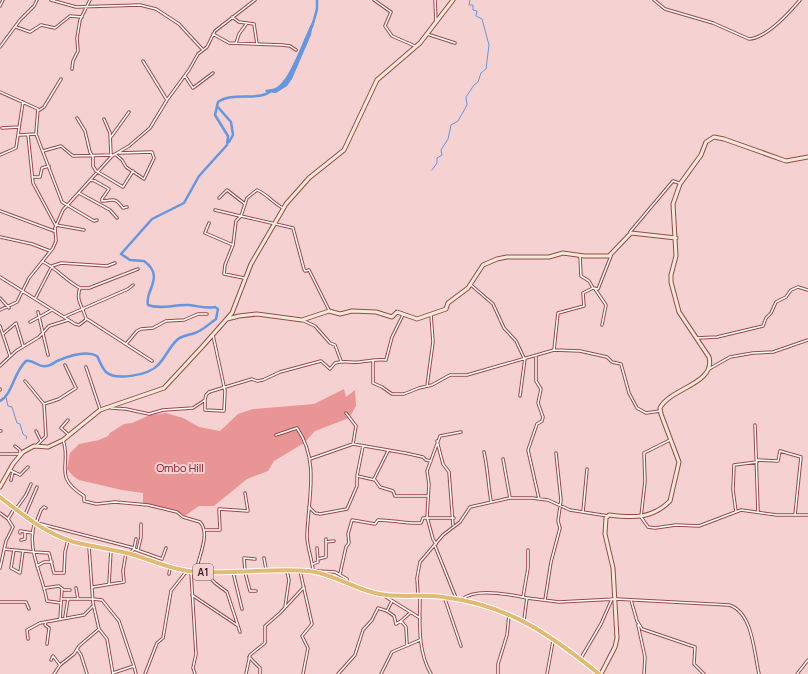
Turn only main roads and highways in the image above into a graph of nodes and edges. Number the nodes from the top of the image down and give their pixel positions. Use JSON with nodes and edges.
{"nodes":[{"id":1,"x":0,"y":497,"type":"edge"},
{"id":2,"x":600,"y":674,"type":"edge"}],
"edges":[{"from":1,"to":2,"type":"highway","number":"A1"}]}
